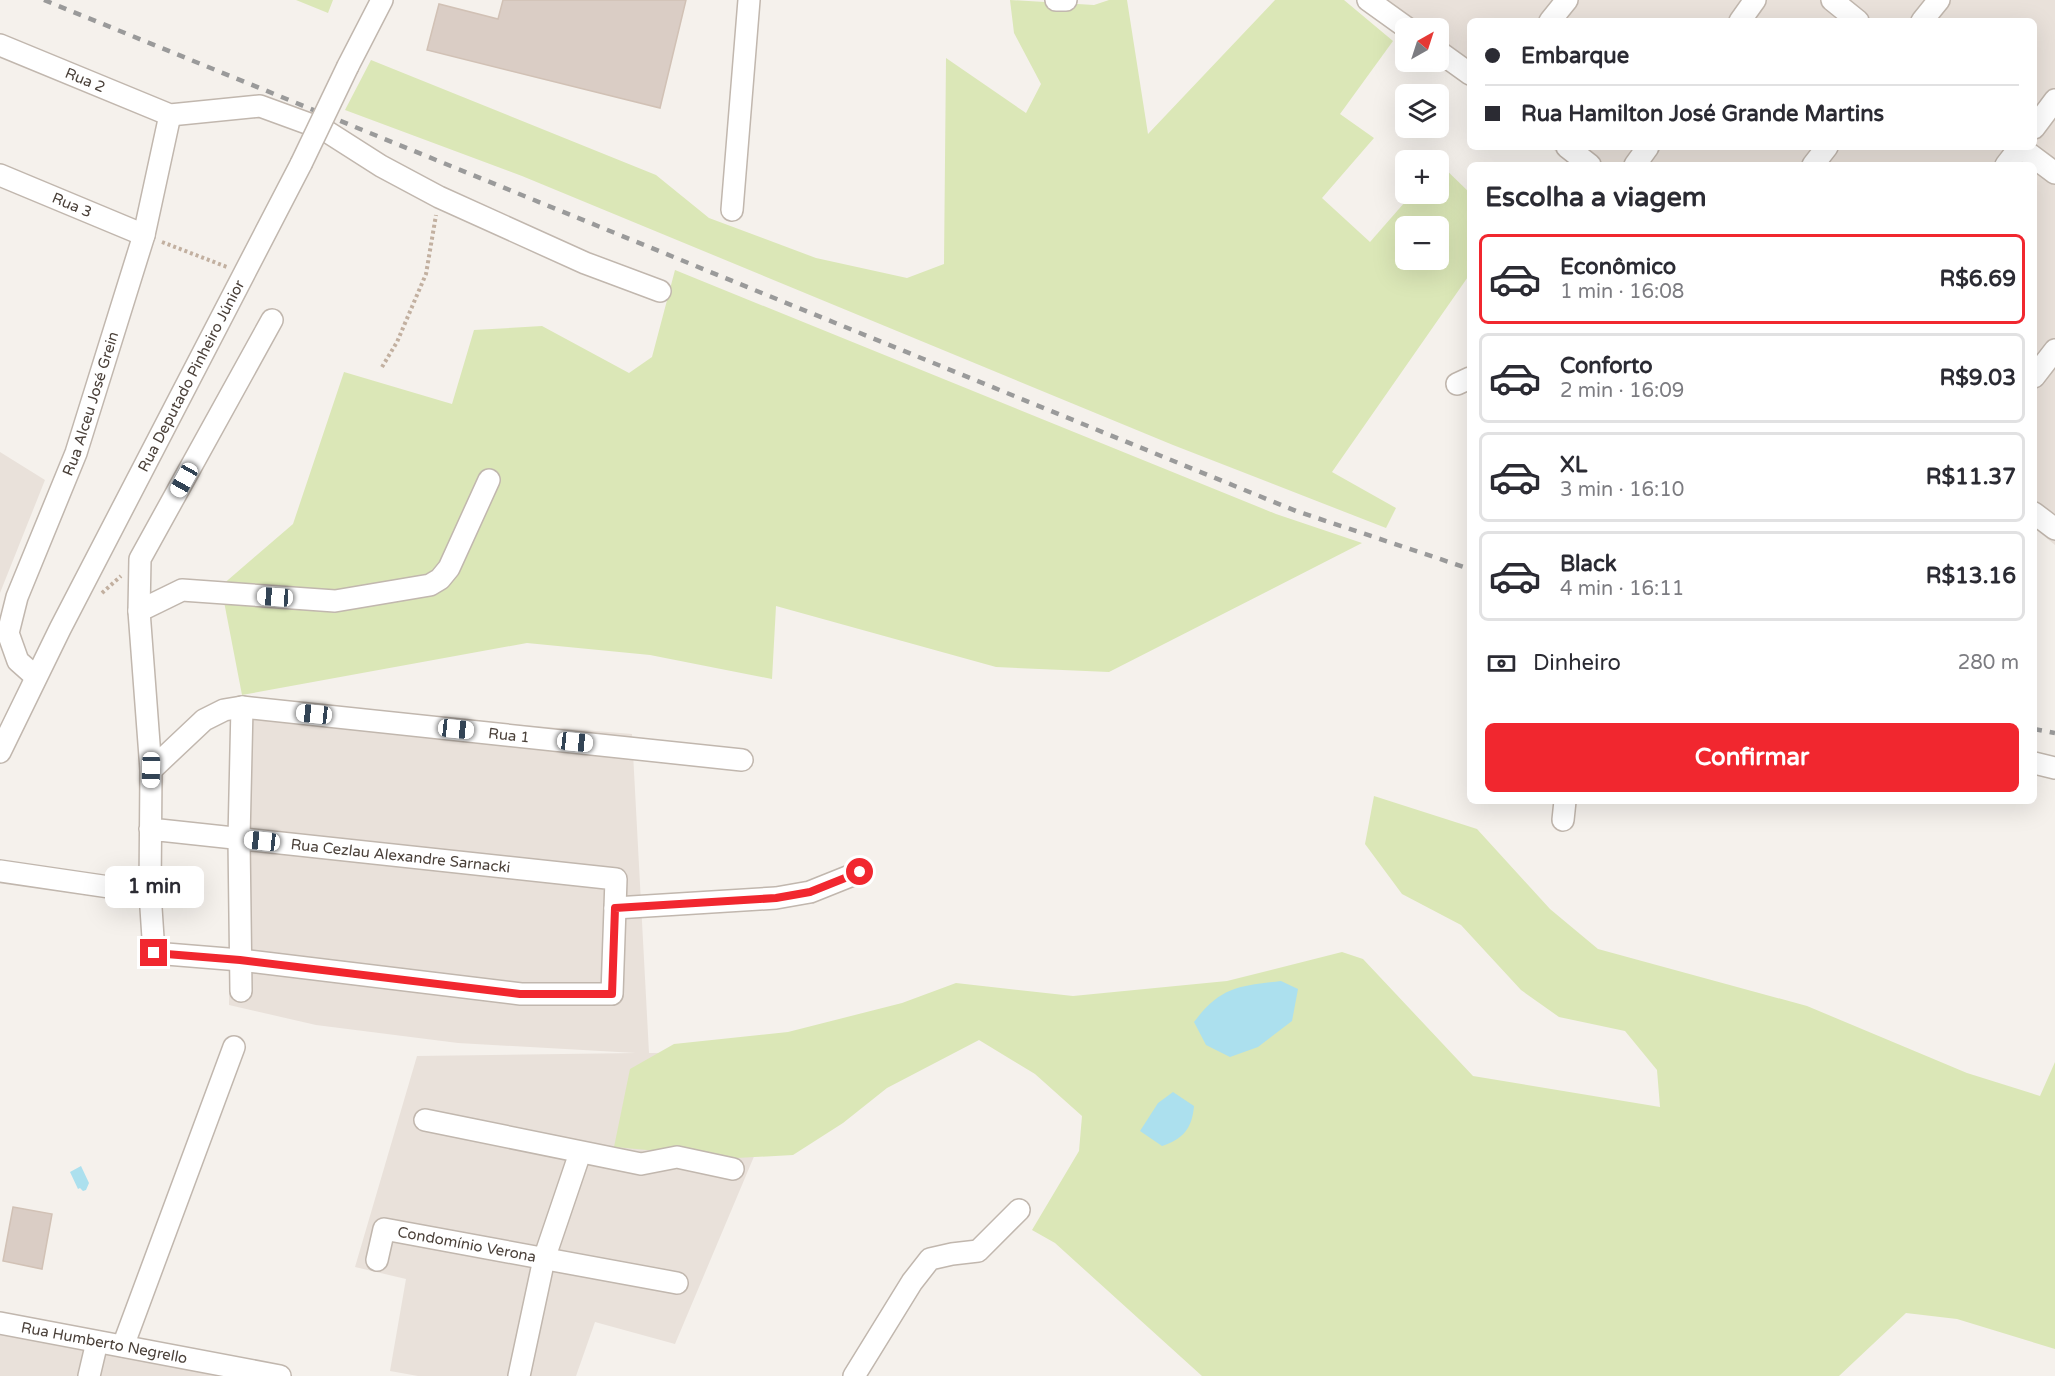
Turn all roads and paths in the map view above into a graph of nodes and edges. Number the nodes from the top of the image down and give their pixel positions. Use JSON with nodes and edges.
{"nodes":[{"id":1,"x":382,"y":0,"type":"edge"},
{"id":2,"x":749,"y":0,"type":"edge"},
{"id":3,"x":1056,"y":0,"type":"edge"},
{"id":4,"x":1066,"y":0,"type":"edge"},
{"id":5,"x":1567,"y":0,"type":"edge"},
{"id":6,"x":1755,"y":0,"type":"edge"},
{"id":7,"x":1832,"y":0,"type":"edge"},
{"id":8,"x":1939,"y":0,"type":"edge"},
{"id":9,"x":1373,"y":1,"type":"edge"},
{"id":10,"x":1395,"y":18,"type":"edge"},
{"id":11,"x":1552,"y":18,"type":"edge"},
{"id":12,"x":1742,"y":18,"type":"edge"},
{"id":13,"x":1854,"y":18,"type":"edge"},
{"id":14,"x":1924,"y":18,"type":"edge"},
{"id":15,"x":0,"y":45,"type":"edge"},
{"id":16,"x":1449,"y":59,"type":"edge"},
{"id":17,"x":1467,"y":72,"type":"edge"},
{"id":18,"x":2055,"y":100,"type":"edge"},
{"id":19,"x":170,"y":115,"type":"junction"},
{"id":20,"x":2037,"y":124,"type":"edge"},
{"id":21,"x":1571,"y":150,"type":"edge"},
{"id":22,"x":1825,"y":150,"type":"edge"},
{"id":23,"x":2018,"y":150,"type":"edge"},
{"id":24,"x":2024,"y":150,"type":"edge"},
{"id":25,"x":1585,"y":162,"type":"edge"},
{"id":26,"x":1815,"y":162,"type":"edge"},
{"id":27,"x":2008,"y":162,"type":"edge"},
{"id":28,"x":2055,"y":173,"type":"edge"},
{"id":29,"x":0,"y":175,"type":"edge"},
{"id":30,"x":439,"y":197,"type":"junction"},
{"id":31,"x":732,"y":210,"type":"dead end"},
{"id":32,"x":144,"y":235,"type":"junction"},
{"id":33,"x":245,"y":274,"type":"junction"},
{"id":34,"x":660,"y":291,"type":"dead end"},
{"id":35,"x":272,"y":320,"type":"dead end"},
{"id":36,"x":2055,"y":350,"type":"edge"},
{"id":37,"x":382,"y":368,"type":"dead end"},
{"id":38,"x":2037,"y":373,"type":"edge"},
{"id":39,"x":489,"y":480,"type":"dead end"},
{"id":40,"x":2037,"y":515,"type":"edge"},
{"id":41,"x":2055,"y":529,"type":"edge"},
{"id":42,"x":139,"y":611,"type":"junction"},
{"id":43,"x":36,"y":677,"type":"junction"},
{"id":44,"x":242,"y":707,"type":"junction"},
{"id":45,"x":0,"y":752,"type":"edge"},
{"id":46,"x":742,"y":760,"type":"dead end"},
{"id":47,"x":2037,"y":764,"type":"edge"},
{"id":48,"x":2055,"y":768,"type":"edge"},
{"id":49,"x":151,"y":770,"type":"junction"},
{"id":50,"x":150,"y":829,"type":"junction"},
{"id":51,"x":239,"y":839,"type":"junction"},
{"id":52,"x":0,"y":871,"type":"edge"},
{"id":53,"x":860,"y":872,"type":"dead end"},
{"id":54,"x":150,"y":893,"type":"junction"},
{"id":55,"x":615,"y":908,"type":"junction"},
{"id":56,"x":240,"y":960,"type":"junction"},
{"id":57,"x":241,"y":991,"type":"dead end"},
{"id":58,"x":234,"y":1047,"type":"dead end"},
{"id":59,"x":425,"y":1120,"type":"dead end"},
{"id":60,"x":580,"y":1153,"type":"junction"},
{"id":61,"x":733,"y":1169,"type":"dead end"},
{"id":62,"x":1019,"y":1210,"type":"dead end"},
{"id":63,"x":544,"y":1259,"type":"junction"},
{"id":64,"x":377,"y":1260,"type":"dead end"},
{"id":65,"x":677,"y":1283,"type":"dead end"},
{"id":66,"x":0,"y":1323,"type":"edge"},
{"id":67,"x":97,"y":1342,"type":"junction"},
{"id":68,"x":123,"y":1346,"type":"junction"},
{"id":69,"x":89,"y":1376,"type":"edge"},
{"id":70,"x":280,"y":1376,"type":"edge"},
{"id":71,"x":519,"y":1376,"type":"edge"},
{"id":72,"x":854,"y":1376,"type":"edge"}],
"edges":[{"from":1,"to":33,"type":"street","name":"Rua Deputado Pinheiro Júnior","bridge":true},
{"from":2,"to":31,"type":"street"},
{"from":3,"to":4,"type":"street"},
{"from":5,"to":11,"type":"street"},
{"from":6,"to":12,"type":"street"},
{"from":7,"to":13,"type":"street"},
{"from":8,"to":14,"type":"street"},
{"from":9,"to":10,"type":"street"},
{"from":15,"to":19,"type":"street","name":"Rua 2"},
{"from":16,"to":17,"type":"street"},
{"from":18,"to":20,"type":"street"},
{"from":19,"to":30,"type":"street"},
{"from":19,"to":32,"type":"street","name":"Rua Alceu José Grein"},
{"from":21,"to":25,"type":"street"},
{"from":22,"to":26,"type":"street"},
{"from":23,"to":27,"type":"street"},
{"from":24,"to":28,"type":"street"},
{"from":29,"to":32,"type":"street","name":"Rua 3"},
{"from":30,"to":34,"type":"street"},
{"from":30,"to":37,"type":"path"},
{"from":32,"to":33,"type":"path"},
{"from":32,"to":43,"type":"street","name":"Rua Alceu José Grein"},
{"from":33,"to":43,"type":"street","name":"Rua Deputado Pinheiro Júnior"},
{"from":35,"to":42,"type":"street"},
{"from":36,"to":38,"type":"street"},
{"from":39,"to":42,"type":"street"},
{"from":40,"to":41,"type":"street"},
{"from":42,"to":49,"type":"street"},
{"from":43,"to":45,"type":"street","name":"Rua Deputado Pinheiro Júnior"},
{"from":44,"to":46,"type":"street","name":"Rua 1"},
{"from":44,"to":49,"type":"street"},
{"from":44,"to":51,"type":"street"},
{"from":47,"to":48,"type":"street"},
{"from":49,"to":50,"type":"street"},
{"from":50,"to":51,"type":"street","name":"Rua Cezlau Alexandre Sarnacki"},
{"from":50,"to":54,"type":"street"},
{"from":51,"to":55,"type":"street","name":"Rua Cezlau Alexandre Sarnacki"},
{"from":51,"to":56,"type":"street"},
{"from":52,"to":54,"type":"street"},
{"from":53,"to":55,"type":"street"},
{"from":54,"to":56,"type":"street"},
{"from":55,"to":56,"type":"street"},
{"from":56,"to":57,"type":"street"},
{"from":58,"to":68,"type":"street"},
{"from":59,"to":60,"type":"street"},
{"from":60,"to":61,"type":"street"},
{"from":60,"to":63,"type":"street","name":"Condomínio Verona"},
{"from":62,"to":72,"type":"street"},
{"from":63,"to":64,"type":"street","name":"Condomínio Verona"},
{"from":63,"to":65,"type":"street","name":"Condomínio Verona"},
{"from":63,"to":71,"type":"street","name":"Condomínio Verona"},
{"from":66,"to":67,"type":"street","name":"Rua Humberto Negrello"},
{"from":67,"to":68,"type":"street","name":"Rua Humberto Negrello"},
{"from":67,"to":69,"type":"street"},
{"from":68,"to":70,"type":"street","name":"Rua Humberto Negrello"}]}
